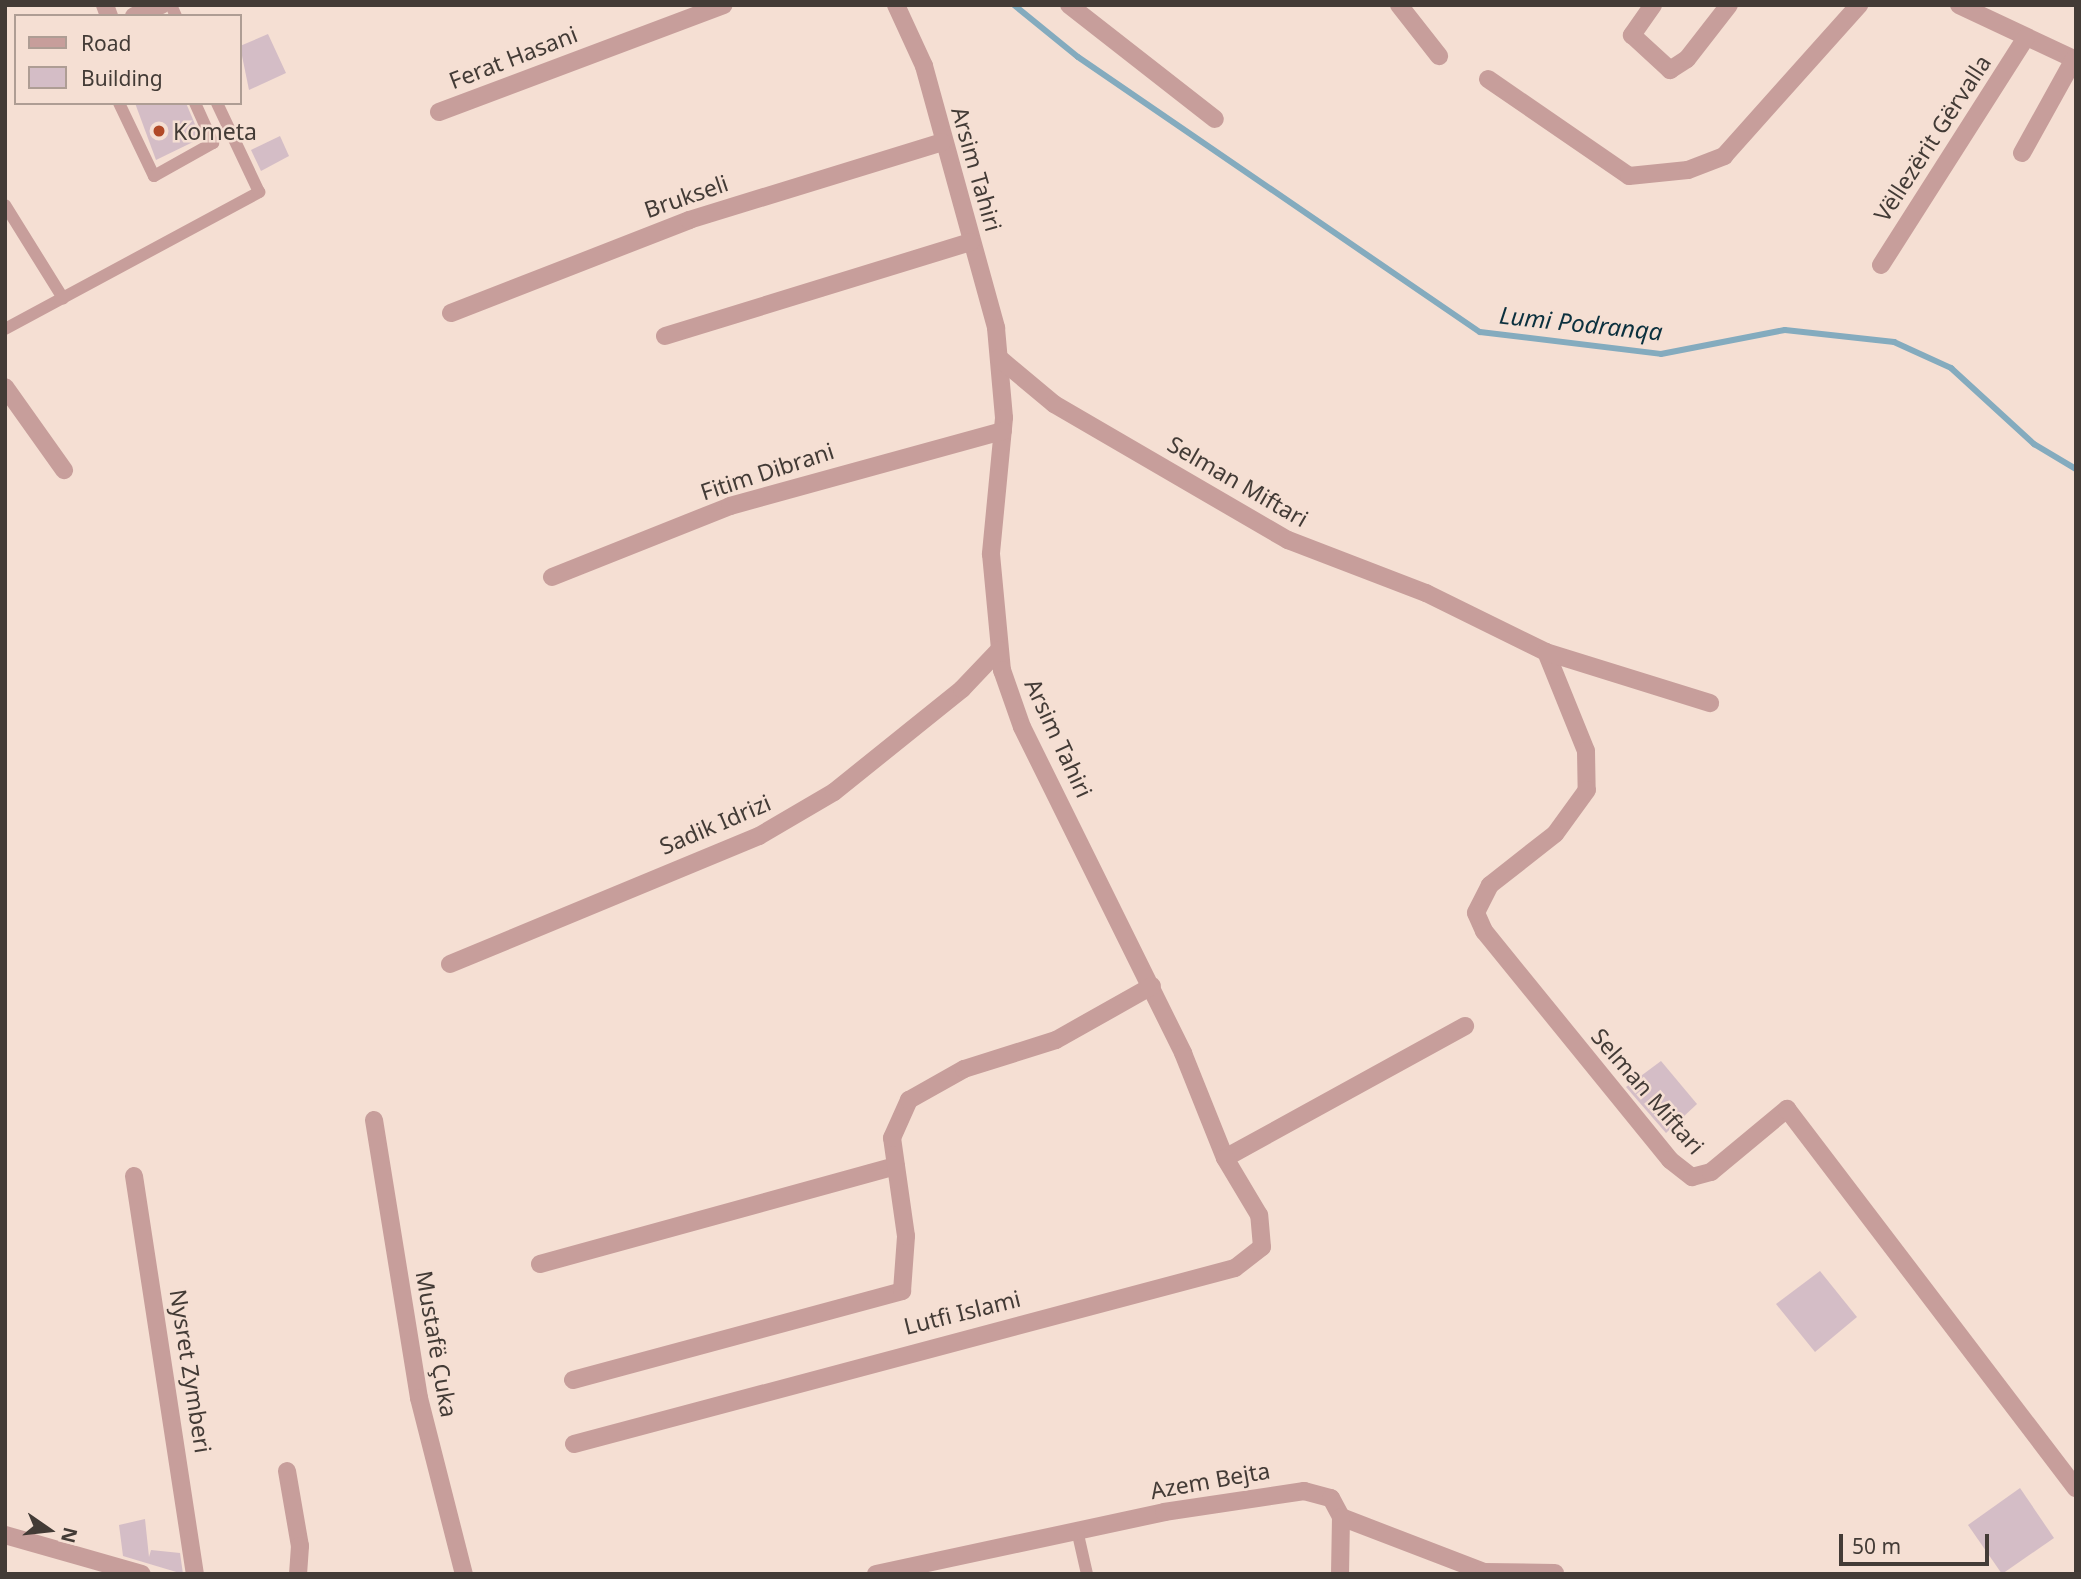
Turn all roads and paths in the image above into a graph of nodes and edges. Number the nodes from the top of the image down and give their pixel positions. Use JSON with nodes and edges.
{"nodes":[{"id":1,"x":161,"y":5,"type":"edge"},
{"id":2,"x":724,"y":5,"type":"edge"},
{"id":3,"x":896,"y":5,"type":"edge"},
{"id":4,"x":1069,"y":5,"type":"edge"},
{"id":5,"x":1399,"y":5,"type":"edge"},
{"id":6,"x":1653,"y":5,"type":"edge"},
{"id":7,"x":1729,"y":5,"type":"edge"},
{"id":8,"x":1859,"y":5,"type":"edge"},
{"id":9,"x":1959,"y":5,"type":"edge"},
{"id":10,"x":139,"y":14,"type":"edge"},
{"id":11,"x":2025,"y":37,"type":"junction"},
{"id":12,"x":1439,"y":56,"type":"dead end"},
{"id":13,"x":2075,"y":59,"type":"edge"},
{"id":14,"x":1488,"y":79,"type":"dead end"},
{"id":15,"x":120,"y":105,"type":"edge"},
{"id":16,"x":196,"y":105,"type":"edge"},
{"id":17,"x":218,"y":105,"type":"edge"},
{"id":18,"x":439,"y":112,"type":"dead end"},
{"id":19,"x":1215,"y":119,"type":"dead end"},
{"id":20,"x":942,"y":142,"type":"junction"},
{"id":21,"x":2022,"y":153,"type":"dead end"},
{"id":22,"x":5,"y":205,"type":"edge"},
{"id":23,"x":971,"y":242,"type":"junction"},
{"id":24,"x":1881,"y":265,"type":"dead end"},
{"id":25,"x":63,"y":298,"type":"junction"},
{"id":26,"x":452,"y":313,"type":"dead end"},
{"id":27,"x":5,"y":329,"type":"edge"},
{"id":28,"x":665,"y":336,"type":"dead end"},
{"id":29,"x":999,"y":358,"type":"junction"},
{"id":30,"x":5,"y":387,"type":"edge"},
{"id":31,"x":1003,"y":431,"type":"junction"},
{"id":32,"x":64,"y":470,"type":"dead end"},
{"id":33,"x":552,"y":577,"type":"dead end"},
{"id":34,"x":999,"y":650,"type":"junction"},
{"id":35,"x":1546,"y":652,"type":"junction"},
{"id":36,"x":1710,"y":703,"type":"dead end"},
{"id":37,"x":450,"y":964,"type":"dead end"},
{"id":38,"x":1152,"y":986,"type":"junction"},
{"id":39,"x":1465,"y":1026,"type":"dead end"},
{"id":40,"x":374,"y":1120,"type":"dead end"},
{"id":41,"x":1225,"y":1158,"type":"junction"},
{"id":42,"x":896,"y":1166,"type":"junction"},
{"id":43,"x":134,"y":1176,"type":"dead end"},
{"id":44,"x":540,"y":1264,"type":"dead end"},
{"id":45,"x":573,"y":1380,"type":"dead end"},
{"id":46,"x":575,"y":1444,"type":"dead end"},
{"id":47,"x":287,"y":1471,"type":"dead end"},
{"id":48,"x":2076,"y":1488,"type":"edge"},
{"id":49,"x":1341,"y":1517,"type":"junction"},
{"id":50,"x":1077,"y":1530,"type":"junction"},
{"id":51,"x":5,"y":1535,"type":"edge"},
{"id":52,"x":1555,"y":1573,"type":"edge"},
{"id":53,"x":142,"y":1574,"type":"edge"},
{"id":54,"x":195,"y":1574,"type":"edge"},
{"id":55,"x":298,"y":1574,"type":"edge"},
{"id":56,"x":464,"y":1574,"type":"edge"},
{"id":57,"x":876,"y":1574,"type":"edge"},
{"id":58,"x":1087,"y":1574,"type":"edge"},
{"id":59,"x":1340,"y":1574,"type":"edge"}],
"edges":[{"from":1,"to":10,"type":"street"},
{"from":2,"to":18,"type":"street","name":"Ferat Hasani"},
{"from":3,"to":20,"type":"street","name":"Arsim Tahiri"},
{"from":4,"to":19,"type":"street"},
{"from":5,"to":12,"type":"street"},
{"from":6,"to":7,"type":"street"},
{"from":8,"to":14,"type":"street"},
{"from":9,"to":11,"type":"street","name":"Vëllezërit Gërvalla"},
{"from":11,"to":13,"type":"street","name":"Vëllezërit Gërvalla"},
{"from":11,"to":24,"type":"street","name":"Vëllezërit Gërvalla"},
{"from":13,"to":21,"type":"street","name":"Vëllezërit Gërvalla"},
{"from":15,"to":16,"type":"lane"},
{"from":17,"to":25,"type":"lane"},
{"from":20,"to":23,"type":"street","name":"Arsim Tahiri"},
{"from":20,"to":26,"type":"street","name":"Brukseli"},
{"from":22,"to":25,"type":"lane"},
{"from":23,"to":28,"type":"street"},
{"from":23,"to":29,"type":"street","name":"Arsim Tahiri"},
{"from":25,"to":27,"type":"lane"},
{"from":29,"to":31,"type":"street","name":"Arsim Tahiri"},
{"from":29,"to":35,"type":"street","name":"Selman Miftari"},
{"from":30,"to":32,"type":"street"},
{"from":31,"to":33,"type":"street","name":"Fitim Dibrani"},
{"from":31,"to":34,"type":"street","name":"Arsim Tahiri"},
{"from":34,"to":37,"type":"street","name":"Sadik Idrizi"},
{"from":34,"to":38,"type":"street","name":"Arsim Tahiri"},
{"from":35,"to":36,"type":"street","name":"Selman Miftari"},
{"from":35,"to":48,"type":"street","name":"Selman Miftari"},
{"from":38,"to":41,"type":"street","name":"Arsim Tahiri"},
{"from":38,"to":42,"type":"street"},
{"from":39,"to":41,"type":"street"},
{"from":40,"to":56,"type":"street","name":"Mustafë Çuka"},
{"from":41,"to":46,"type":"street","name":"Lutfi Islami"},
{"from":42,"to":44,"type":"street"},
{"from":42,"to":45,"type":"street"},
{"from":43,"to":54,"type":"street","name":"Nysret Zymberi"},
{"from":47,"to":55,"type":"street"},
{"from":49,"to":50,"type":"street","name":"Azem Bejta"},
{"from":49,"to":52,"type":"street","name":"Azem Bejta"},
{"from":49,"to":59,"type":"street"},
{"from":50,"to":57,"type":"street","name":"Azem Bejta"},
{"from":50,"to":58,"type":"lane"},
{"from":51,"to":53,"type":"street"}]}
